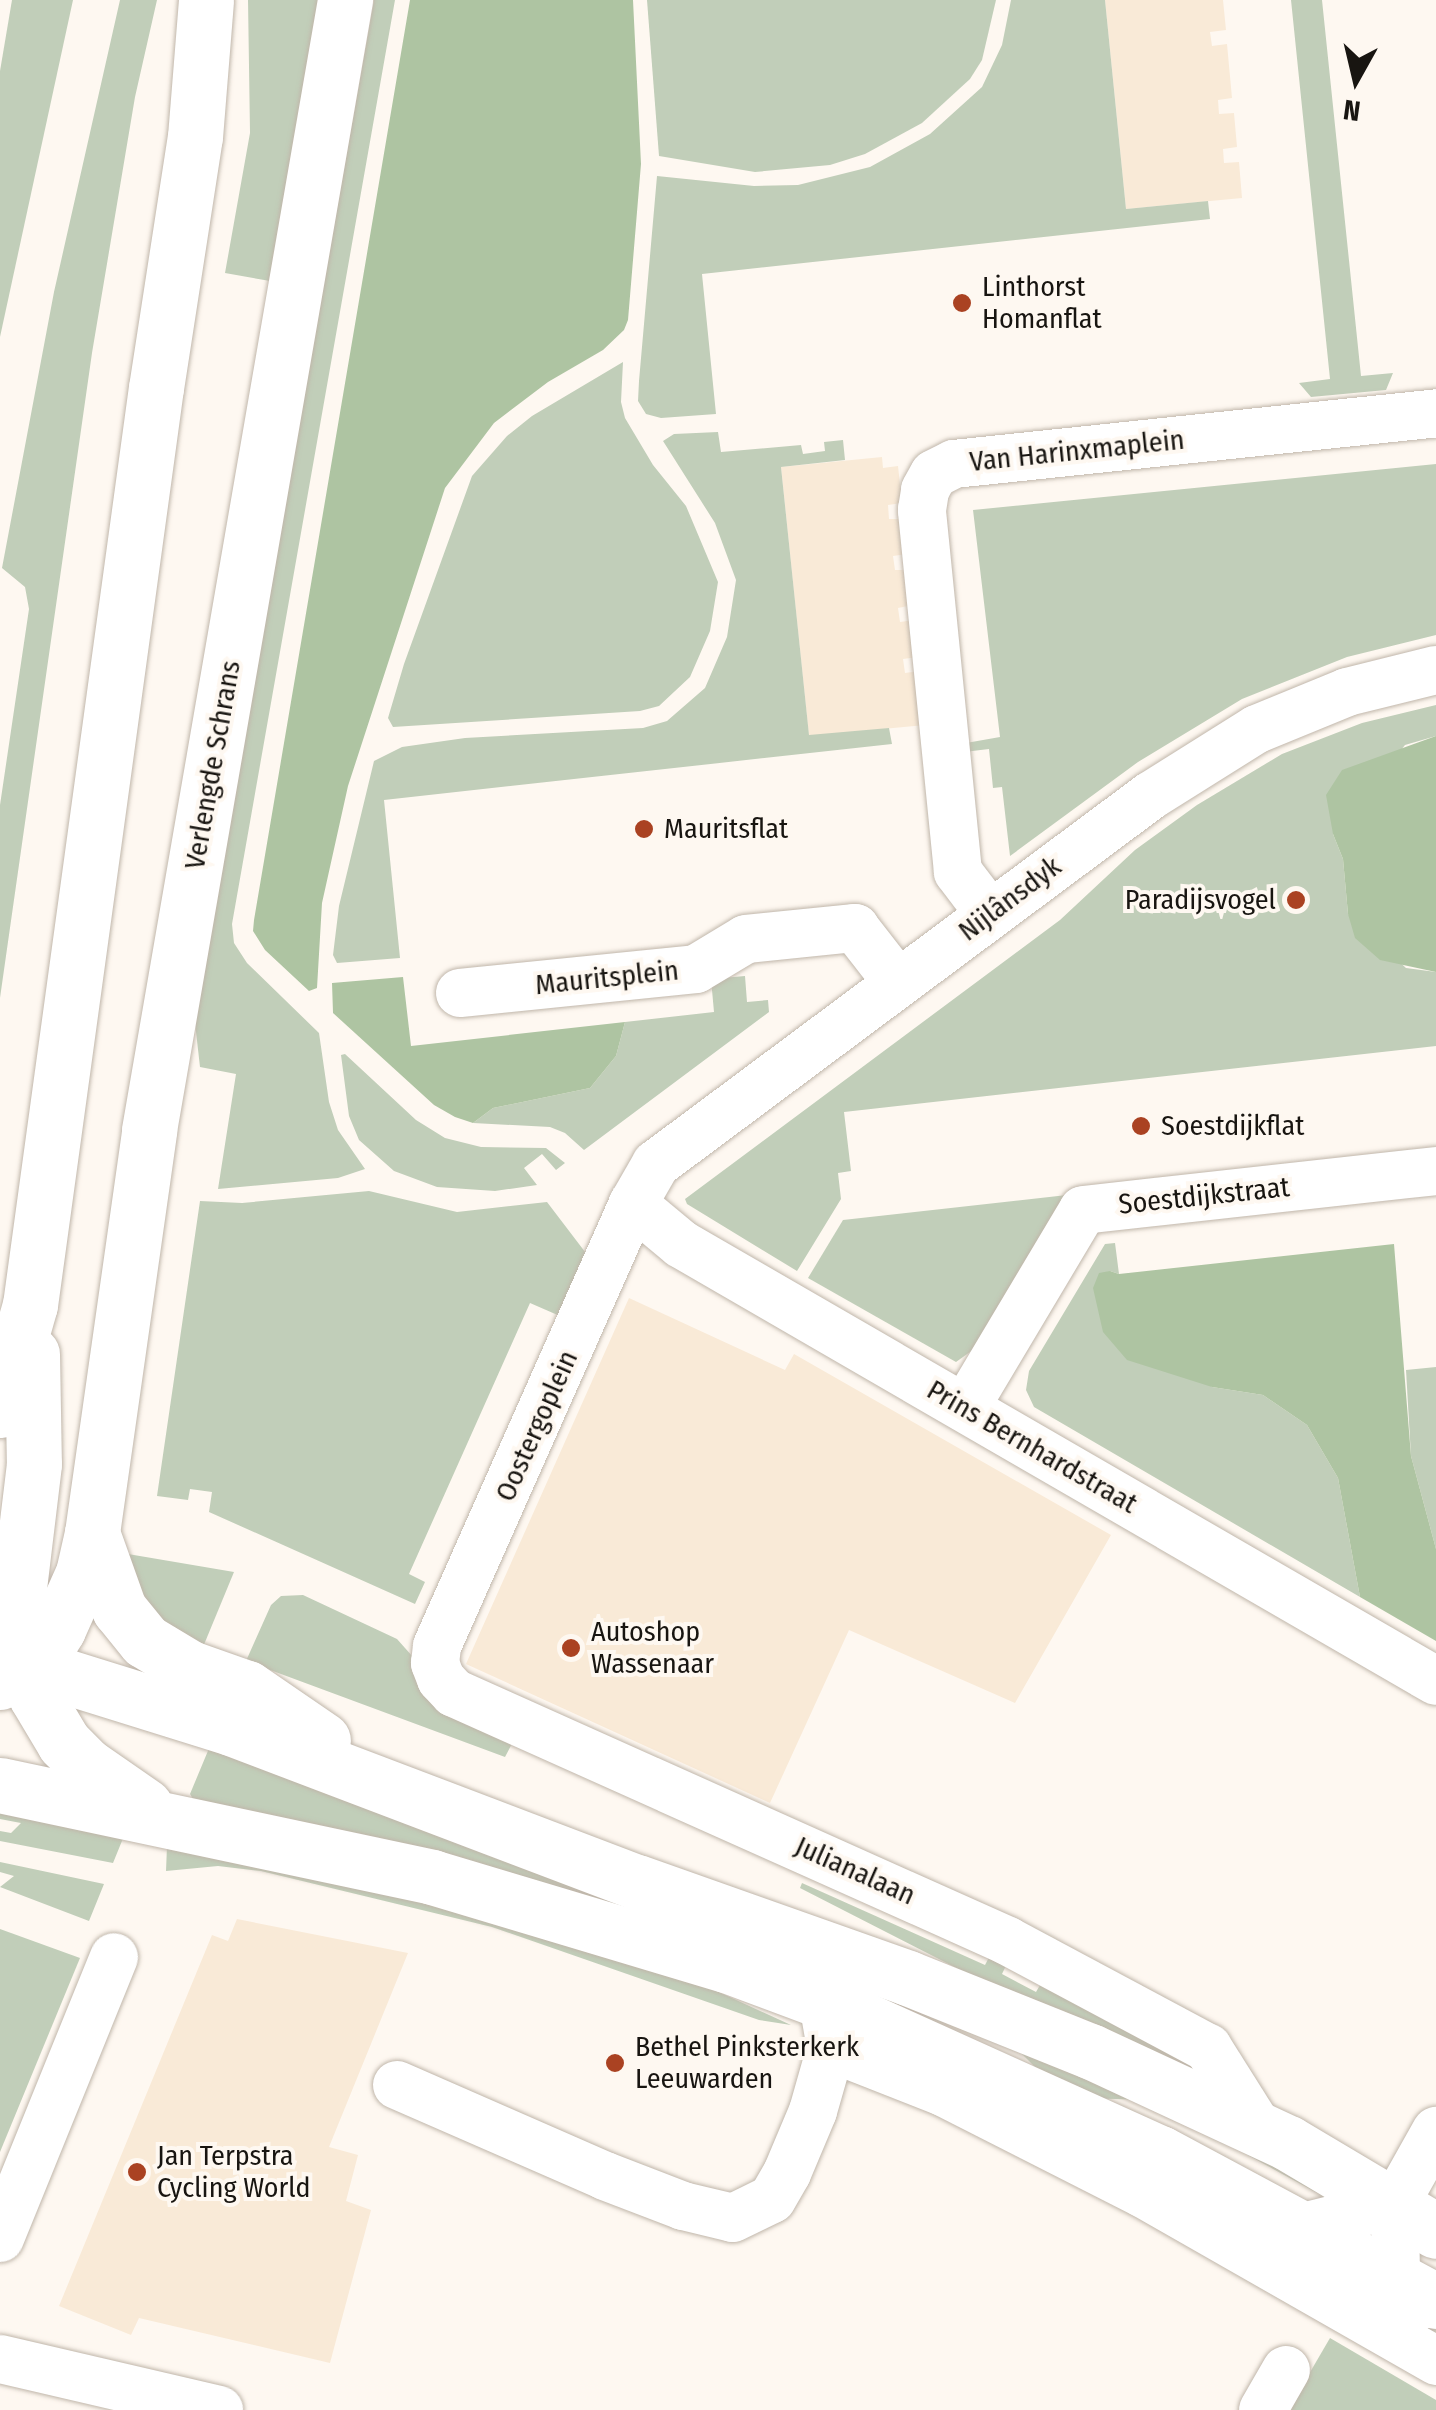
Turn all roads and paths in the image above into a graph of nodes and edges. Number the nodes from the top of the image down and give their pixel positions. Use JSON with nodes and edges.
{"nodes":[{"id":1,"x":206,"y":0,"type":"edge"},
{"id":2,"x":345,"y":0,"type":"edge"},
{"id":3,"x":1436,"y":412,"type":"edge"},
{"id":4,"x":1436,"y":670,"type":"edge"},
{"id":5,"x":990,"y":914,"type":"junction"},
{"id":6,"x":898,"y":983,"type":"junction"},
{"id":7,"x":460,"y":993,"type":"dead end"},
{"id":8,"x":1436,"y":1171,"type":"edge"},
{"id":9,"x":633,"y":1204,"type":"junction"},
{"id":10,"x":30,"y":1305,"type":"junction"},
{"id":11,"x":965,"y":1408,"type":"junction"},
{"id":12,"x":0,"y":1410,"type":"edge"},
{"id":13,"x":92,"y":1532,"type":"junction"},
{"id":14,"x":437,"y":1646,"type":"joint"},
{"id":15,"x":9,"y":1667,"type":"edge"},
{"id":16,"x":1436,"y":1681,"type":"edge"},
{"id":17,"x":246,"y":1688,"type":"joint"},
{"id":18,"x":3,"y":1785,"type":"edge"},
{"id":19,"x":398,"y":1791,"type":"junction"},
{"id":20,"x":170,"y":1818,"type":"junction"},
{"id":21,"x":114,"y":1957,"type":"dead end"},
{"id":22,"x":827,"y":2024,"type":"junction"},
{"id":23,"x":397,"y":2084,"type":"dead end"},
{"id":24,"x":1260,"y":2130,"type":"junction"},
{"id":25,"x":1436,"y":2132,"type":"edge"},
{"id":26,"x":1416,"y":2218,"type":"edge"},
{"id":27,"x":1304,"y":2227,"type":"junction"},
{"id":28,"x":0,"y":2238,"type":"edge"},
{"id":29,"x":1416,"y":2289,"type":"edge"},
{"id":30,"x":1436,"y":2347,"type":"edge"},
{"id":31,"x":0,"y":2358,"type":"edge"},
{"id":32,"x":1436,"y":2361,"type":"edge"},
{"id":33,"x":220,"y":2410,"type":"edge"}],
"edges":[{"from":1,"to":10,"type":"main road"},
{"from":2,"to":13,"type":"main road","name":"Verlengde Schrans"},
{"from":3,"to":5,"type":"street","name":"Van Harinxmaplein"},
{"from":4,"to":5,"type":"street","name":"Nijlânsdyk"},
{"from":5,"to":6,"type":"street","name":"Nijlânsdyk"},
{"from":6,"to":7,"type":"street","name":"Mauritsplein"},
{"from":6,"to":9,"type":"street","name":"Nijlânsdyk"},
{"from":8,"to":11,"type":"street","name":"Soestdijkstraat"},
{"from":9,"to":11,"type":"street","name":"Prins Bernhardstraat"},
{"from":9,"to":14,"type":"street","name":"Oostergoplein"},
{"from":10,"to":12,"type":"main road"},
{"from":10,"to":15,"type":"main road"},
{"from":11,"to":16,"type":"street","name":"Prins Bernhardstraat"},
{"from":13,"to":15,"type":"main road","name":"Verlengde Schrans"},
{"from":13,"to":17,"type":"main road","name":"Verlengde Schrans"},
{"from":14,"to":24,"type":"street","name":"Julianalaan"},
{"from":15,"to":19,"type":"main road","name":"Julianalaan"},
{"from":15,"to":20,"type":"main road"},
{"from":17,"to":19,"type":"main road","name":"Julianalaan"},
{"from":18,"to":20,"type":"main road"},
{"from":19,"to":24,"type":"main road","name":"Julianalaan"},
{"from":20,"to":22,"type":"main road"},
{"from":21,"to":28,"type":"street"},
{"from":22,"to":23,"type":"street"},
{"from":22,"to":27,"type":"main road"},
{"from":22,"to":32,"type":"street"},
{"from":24,"to":26,"type":"main road","name":"Julianalaan"},
{"from":25,"to":26,"type":"street"},
{"from":26,"to":27,"type":"street"},
{"from":26,"to":29,"type":"street"},
{"from":27,"to":29,"type":"main road"},
{"from":29,"to":30,"type":"street"},
{"from":31,"to":33,"type":"street"}]}
